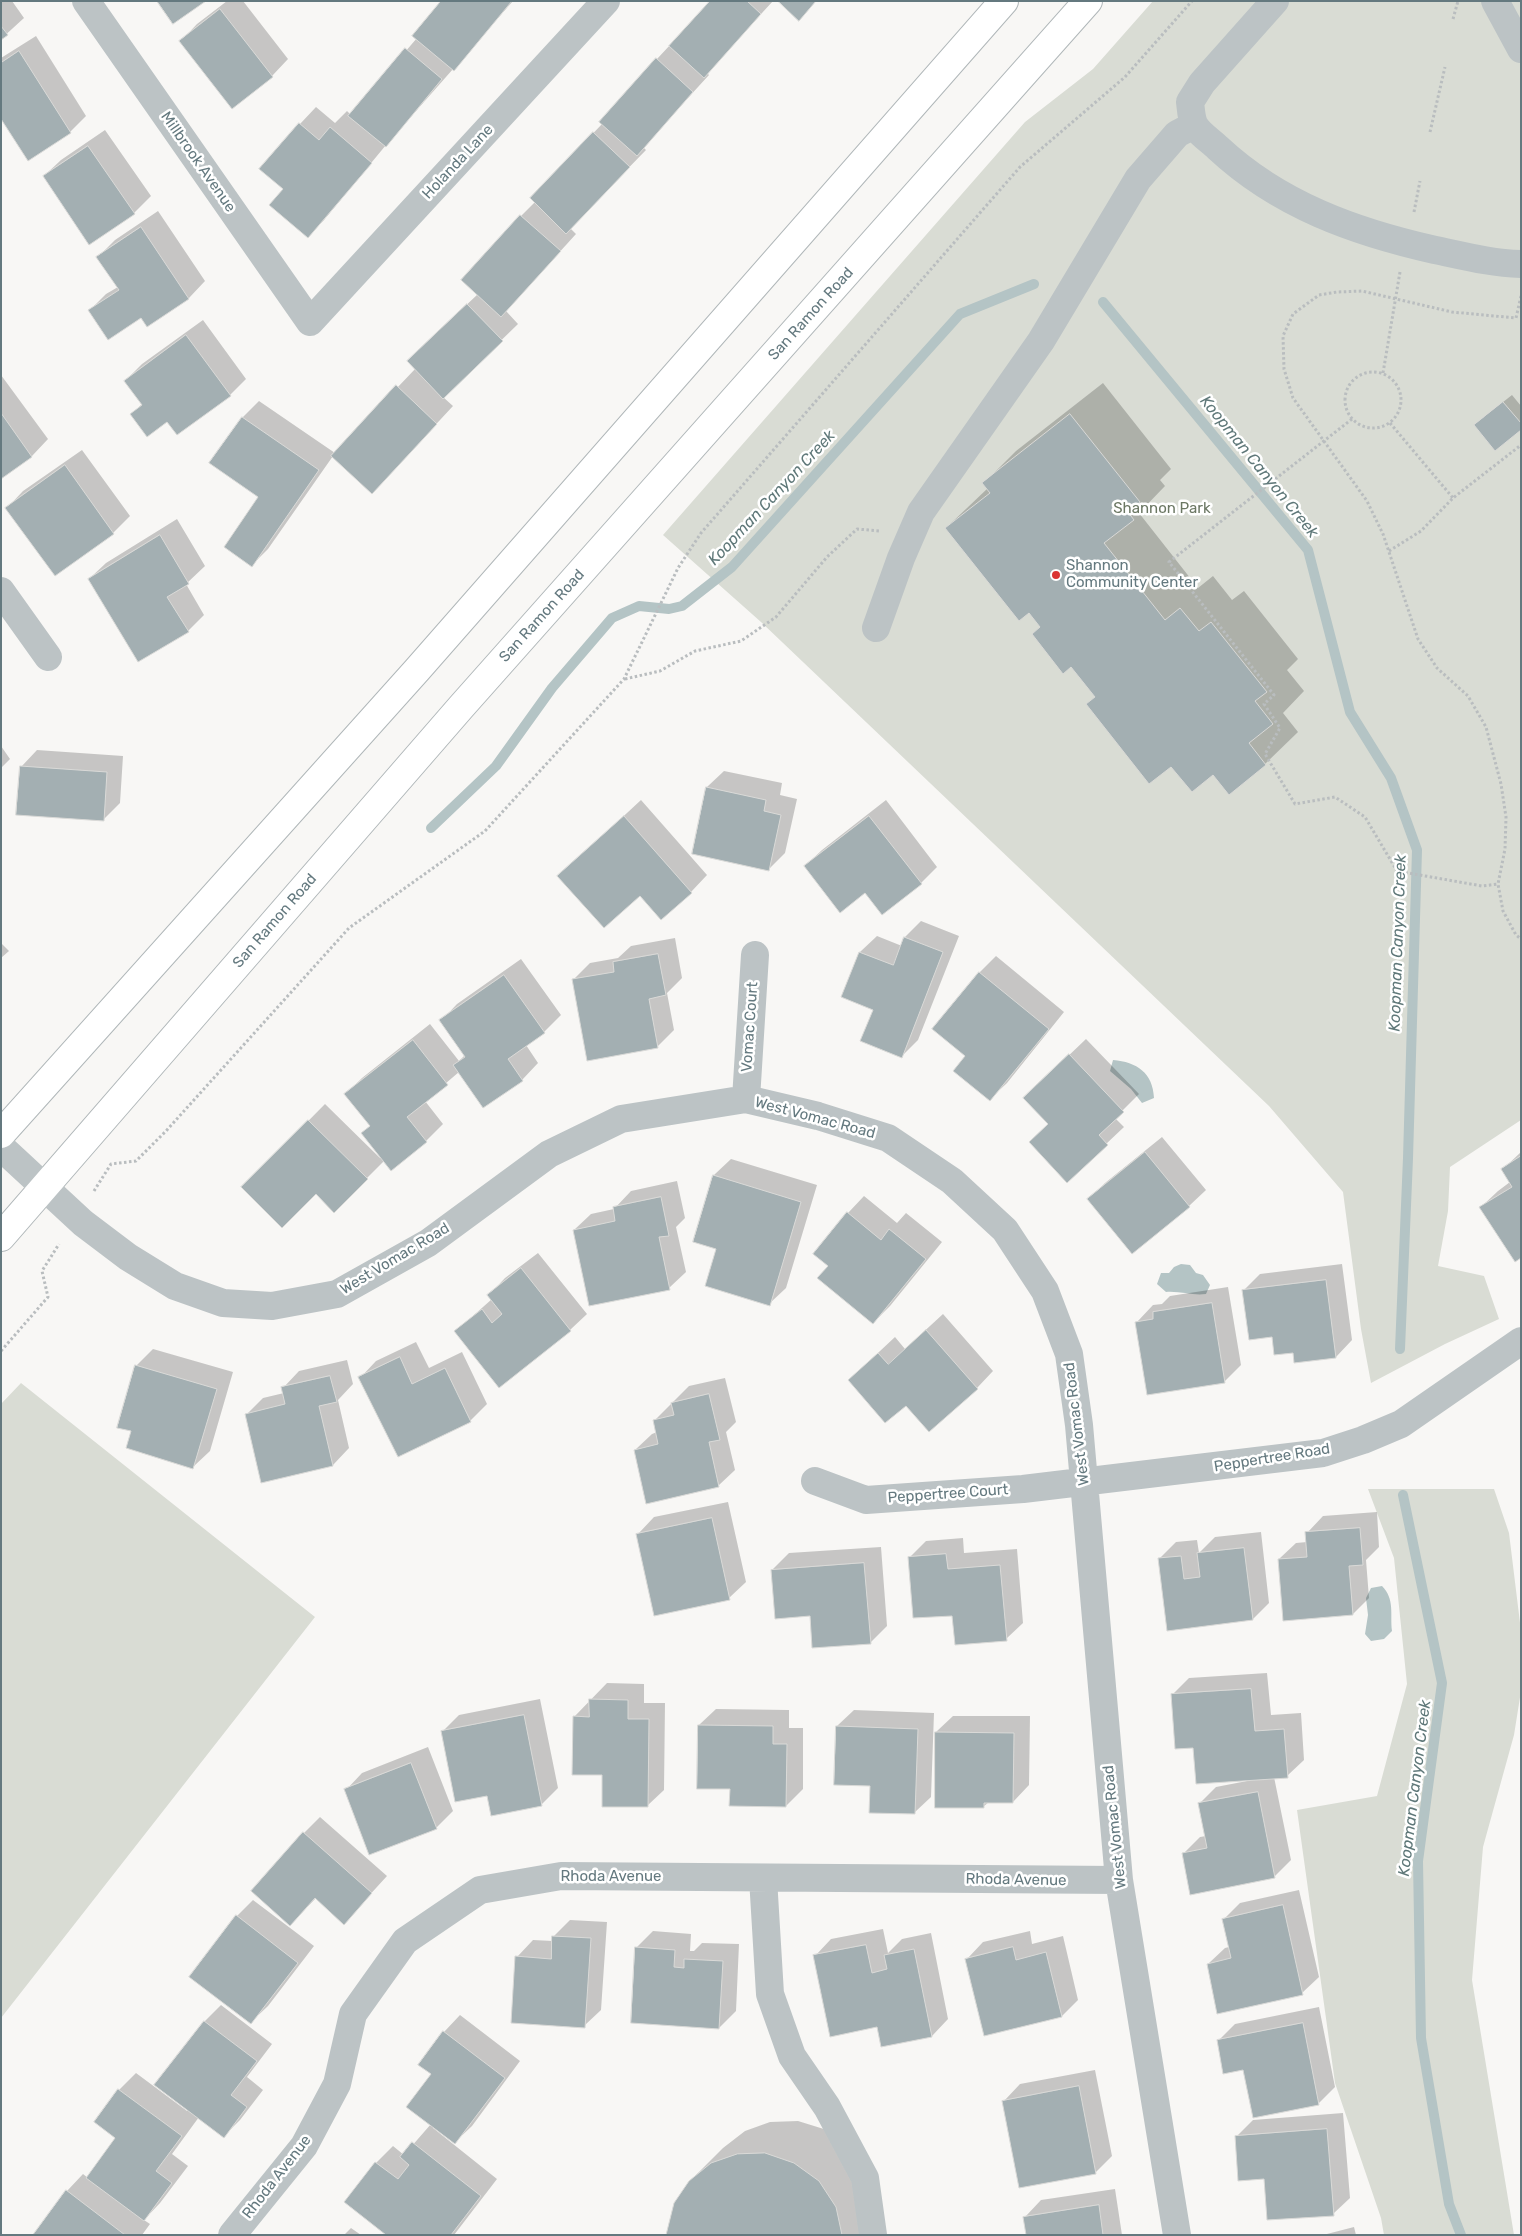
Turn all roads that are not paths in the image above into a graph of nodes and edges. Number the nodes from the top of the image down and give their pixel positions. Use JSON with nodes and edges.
{"nodes":[{"id":1,"x":86,"y":1,"type":"edge"},
{"id":2,"x":606,"y":1,"type":"edge"},
{"id":3,"x":1004,"y":1,"type":"edge"},
{"id":4,"x":1088,"y":1,"type":"edge"},
{"id":5,"x":1274,"y":1,"type":"edge"},
{"id":6,"x":1495,"y":1,"type":"edge"},
{"id":7,"x":1521,"y":49,"type":"edge"},
{"id":8,"x":1194,"y":125,"type":"junction"},
{"id":9,"x":1521,"y":264,"type":"edge"},
{"id":10,"x":310,"y":322,"type":"joint"},
{"id":11,"x":1,"y":591,"type":"edge"},
{"id":12,"x":876,"y":628,"type":"dead end"},
{"id":13,"x":48,"y":657,"type":"dead end"},
{"id":14,"x":755,"y":955,"type":"dead end"},
{"id":15,"x":746,"y":1099,"type":"junction"},
{"id":16,"x":1,"y":1134,"type":"edge"},
{"id":17,"x":1,"y":1147,"type":"edge"},
{"id":18,"x":44,"y":1187,"type":"junction"},
{"id":19,"x":1,"y":1236,"type":"edge"},
{"id":20,"x":1521,"y":1341,"type":"edge"},
{"id":21,"x":815,"y":1481,"type":"dead end"},
{"id":22,"x":1084,"y":1482,"type":"junction"},
{"id":23,"x":763,"y":1878,"type":"junction"},
{"id":24,"x":1119,"y":1880,"type":"junction"},
{"id":25,"x":232,"y":2235,"type":"edge"},
{"id":26,"x":873,"y":2235,"type":"edge"},
{"id":27,"x":1177,"y":2235,"type":"edge"}],
"edges":[{"from":1,"to":10,"type":"street","name":"Millbrook Avenue"},
{"from":2,"to":10,"type":"street","name":"Holanda Lane"},
{"from":3,"to":16,"type":"main road"},
{"from":4,"to":18,"type":"main road","name":"San Ramon Road"},
{"from":5,"to":8,"type":"street"},
{"from":6,"to":7,"type":"street"},
{"from":8,"to":9,"type":"street"},
{"from":8,"to":12,"type":"street"},
{"from":11,"to":13,"type":"street"},
{"from":14,"to":15,"type":"street","name":"Vomac Court"},
{"from":15,"to":18,"type":"street","name":"West Vomac Road"},
{"from":15,"to":22,"type":"street","name":"West Vomac Road"},
{"from":17,"to":18,"type":"street","name":"West Vomac Road"},
{"from":18,"to":19,"type":"main road","name":"San Ramon Road"},
{"from":20,"to":22,"type":"street","name":"Peppertree Road"},
{"from":21,"to":22,"type":"street","name":"Peppertree Court"},
{"from":22,"to":24,"type":"street","name":"West Vomac Road"},
{"from":23,"to":24,"type":"street","name":"Rhoda Avenue"},
{"from":23,"to":25,"type":"street","name":"Rhoda Avenue"},
{"from":23,"to":26,"type":"street"},
{"from":24,"to":27,"type":"street","name":"West Vomac Road"}]}
